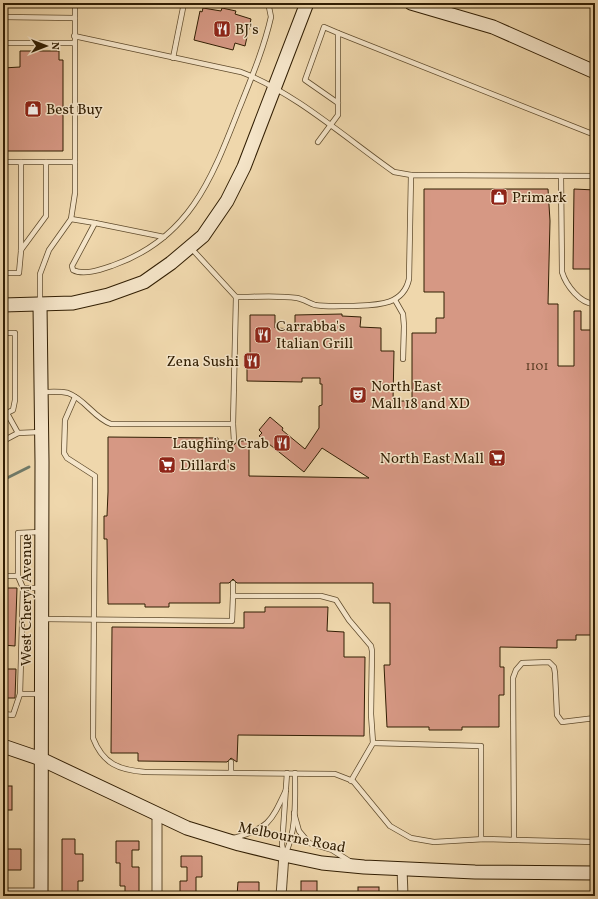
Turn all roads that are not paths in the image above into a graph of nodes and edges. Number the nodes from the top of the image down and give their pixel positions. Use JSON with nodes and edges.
{"nodes":[{"id":1,"x":75,"y":3,"type":"edge"},
{"id":2,"x":184,"y":3,"type":"edge"},
{"id":3,"x":265,"y":3,"type":"edge"},
{"id":4,"x":412,"y":3,"type":"edge"},
{"id":5,"x":305,"y":4,"type":"edge"},
{"id":6,"x":3,"y":16,"type":"edge"},
{"id":7,"x":75,"y":18,"type":"junction"},
{"id":8,"x":338,"y":33,"type":"junction"},
{"id":9,"x":74,"y":36,"type":"junction"},
{"id":10,"x":3,"y":43,"type":"edge"},
{"id":11,"x":74,"y":43,"type":"junction"},
{"id":12,"x":173,"y":58,"type":"junction"},
{"id":13,"x":595,"y":72,"type":"edge"},
{"id":14,"x":252,"y":76,"type":"junction"},
{"id":15,"x":276,"y":88,"type":"junction"},
{"id":16,"x":338,"y":103,"type":"junction"},
{"id":17,"x":330,"y":126,"type":"junction"},
{"id":18,"x":595,"y":135,"type":"edge"},
{"id":19,"x":318,"y":142,"type":"dead end"},
{"id":20,"x":3,"y":162,"type":"edge"},
{"id":21,"x":21,"y":162,"type":"junction"},
{"id":22,"x":46,"y":162,"type":"junction"},
{"id":23,"x":75,"y":162,"type":"junction"},
{"id":24,"x":411,"y":175,"type":"junction"},
{"id":25,"x":561,"y":176,"type":"junction"},
{"id":26,"x":595,"y":176,"type":"edge"},
{"id":27,"x":71,"y":219,"type":"junction"},
{"id":28,"x":95,"y":223,"type":"junction"},
{"id":29,"x":164,"y":237,"type":"junction"},
{"id":30,"x":191,"y":247,"type":"junction"},
{"id":31,"x":21,"y":251,"type":"junction"},
{"id":32,"x":3,"y":273,"type":"edge"},
{"id":33,"x":236,"y":297,"type":"junction"},
{"id":34,"x":395,"y":300,"type":"junction"},
{"id":35,"x":595,"y":304,"type":"edge"},
{"id":36,"x":3,"y":305,"type":"edge"},
{"id":37,"x":40,"y":305,"type":"junction"},
{"id":38,"x":3,"y":333,"type":"edge"},
{"id":39,"x":403,"y":359,"type":"dead end"},
{"id":40,"x":41,"y":392,"type":"junction"},
{"id":41,"x":75,"y":397,"type":"junction"},
{"id":42,"x":3,"y":406,"type":"edge"},
{"id":43,"x":7,"y":413,"type":"junction"},
{"id":44,"x":233,"y":424,"type":"junction"},
{"id":45,"x":42,"y":432,"type":"junction"},
{"id":46,"x":18,"y":433,"type":"junction"},
{"id":47,"x":3,"y":441,"type":"edge"},
{"id":48,"x":234,"y":441,"type":"dead end"},
{"id":49,"x":42,"y":532,"type":"junction"},
{"id":50,"x":3,"y":576,"type":"edge"},
{"id":51,"x":18,"y":576,"type":"junction"},
{"id":52,"x":233,"y":583,"type":"dead end"},
{"id":53,"x":22,"y":588,"type":"junction"},
{"id":54,"x":42,"y":588,"type":"junction"},
{"id":55,"x":233,"y":596,"type":"junction"},
{"id":56,"x":41,"y":619,"type":"junction"},
{"id":57,"x":94,"y":619,"type":"junction"},
{"id":58,"x":232,"y":621,"type":"junction"},
{"id":59,"x":232,"y":628,"type":"dead end"},
{"id":60,"x":20,"y":694,"type":"junction"},
{"id":61,"x":41,"y":694,"type":"junction"},
{"id":62,"x":3,"y":714,"type":"edge"},
{"id":63,"x":595,"y":718,"type":"edge"},
{"id":64,"x":373,"y":743,"type":"junction"},
{"id":65,"x":3,"y":746,"type":"edge"},
{"id":66,"x":41,"y":759,"type":"junction"},
{"id":67,"x":231,"y":762,"type":"dead end"},
{"id":68,"x":231,"y":772,"type":"junction"},
{"id":69,"x":287,"y":773,"type":"junction"},
{"id":70,"x":295,"y":773,"type":"junction"},
{"id":71,"x":351,"y":781,"type":"junction"},
{"id":72,"x":286,"y":790,"type":"junction"},
{"id":73,"x":294,"y":813,"type":"junction"},
{"id":74,"x":157,"y":815,"type":"junction"},
{"id":75,"x":481,"y":839,"type":"junction"},
{"id":76,"x":514,"y":839,"type":"junction"},
{"id":77,"x":227,"y":840,"type":"junction"},
{"id":78,"x":595,"y":842,"type":"edge"},
{"id":79,"x":284,"y":855,"type":"junction"},
{"id":80,"x":358,"y":866,"type":"junction"},
{"id":81,"x":402,"y":868,"type":"junction"},
{"id":82,"x":595,"y":873,"type":"edge"},
{"id":83,"x":3,"y":893,"type":"edge"},
{"id":84,"x":41,"y":894,"type":"edge"},
{"id":85,"x":157,"y":896,"type":"edge"},
{"id":86,"x":281,"y":896,"type":"edge"},
{"id":87,"x":403,"y":896,"type":"edge"}],
"edges":[{"from":1,"to":7,"type":"lane"},
{"from":2,"to":12,"type":"lane"},
{"from":3,"to":14,"type":"lane"},
{"from":4,"to":13,"type":"street"},
{"from":5,"to":15,"type":"street"},
{"from":6,"to":7,"type":"lane"},
{"from":7,"to":9,"type":"lane"},
{"from":8,"to":16,"type":"lane"},
{"from":8,"to":16,"type":"lane"},
{"from":8,"to":18,"type":"lane"},
{"from":9,"to":11,"type":"lane"},
{"from":9,"to":12,"type":"lane"},
{"from":10,"to":11,"type":"lane"},
{"from":11,"to":23,"type":"lane"},
{"from":12,"to":14,"type":"lane"},
{"from":14,"to":15,"type":"lane"},
{"from":14,"to":29,"type":"lane"},
{"from":15,"to":17,"type":"lane"},
{"from":15,"to":30,"type":"street"},
{"from":16,"to":17,"type":"lane"},
{"from":17,"to":19,"type":"lane"},
{"from":17,"to":24,"type":"lane"},
{"from":20,"to":21,"type":"lane"},
{"from":21,"to":22,"type":"lane"},
{"from":21,"to":31,"type":"lane"},
{"from":22,"to":23,"type":"lane"},
{"from":22,"to":31,"type":"lane"},
{"from":23,"to":27,"type":"lane"},
{"from":24,"to":25,"type":"lane"},
{"from":24,"to":34,"type":"lane"},
{"from":25,"to":26,"type":"lane"},
{"from":25,"to":35,"type":"lane"},
{"from":27,"to":28,"type":"lane"},
{"from":27,"to":37,"type":"lane"},
{"from":28,"to":29,"type":"lane"},
{"from":28,"to":29,"type":"lane"},
{"from":30,"to":33,"type":"lane"},
{"from":30,"to":37,"type":"street"},
{"from":31,"to":32,"type":"lane"},
{"from":33,"to":34,"type":"lane"},
{"from":33,"to":44,"type":"lane"},
{"from":34,"to":39,"type":"lane"},
{"from":36,"to":37,"type":"street"},
{"from":37,"to":40,"type":"street","name":"West Cheryl Avenue"},
{"from":38,"to":43,"type":"lane"},
{"from":40,"to":41,"type":"lane"},
{"from":40,"to":45,"type":"street","name":"West Cheryl Avenue"},
{"from":41,"to":44,"type":"lane"},
{"from":41,"to":57,"type":"lane"},
{"from":42,"to":43,"type":"lane"},
{"from":43,"to":46,"type":"lane"},
{"from":44,"to":48,"type":"lane"},
{"from":45,"to":46,"type":"lane"},
{"from":45,"to":49,"type":"street","name":"West Cheryl Avenue"},
{"from":46,"to":47,"type":"lane"},
{"from":49,"to":51,"type":"lane"},
{"from":49,"to":54,"type":"street","name":"West Cheryl Avenue"},
{"from":50,"to":51,"type":"lane"},
{"from":51,"to":53,"type":"lane"},
{"from":52,"to":55,"type":"lane"},
{"from":53,"to":54,"type":"lane"},
{"from":53,"to":60,"type":"lane"},
{"from":54,"to":56,"type":"street","name":"West Cheryl Avenue"},
{"from":55,"to":58,"type":"lane"},
{"from":55,"to":64,"type":"lane"},
{"from":56,"to":57,"type":"lane"},
{"from":56,"to":61,"type":"street","name":"West Cheryl Avenue"},
{"from":57,"to":58,"type":"lane"},
{"from":57,"to":68,"type":"lane"},
{"from":58,"to":59,"type":"lane"},
{"from":60,"to":61,"type":"lane"},
{"from":60,"to":62,"type":"lane"},
{"from":61,"to":66,"type":"street","name":"West Cheryl Avenue"},
{"from":63,"to":76,"type":"lane"},
{"from":64,"to":71,"type":"lane"},
{"from":64,"to":75,"type":"lane"},
{"from":65,"to":66,"type":"street","name":"Melbourne Road"},
{"from":66,"to":74,"type":"street","name":"Melbourne Road"},
{"from":66,"to":84,"type":"street","name":"West Cheryl Avenue"},
{"from":67,"to":68,"type":"lane"},
{"from":68,"to":69,"type":"lane"},
{"from":69,"to":70,"type":"lane"},
{"from":69,"to":72,"type":"lane"},
{"from":70,"to":71,"type":"lane"},
{"from":70,"to":73,"type":"lane"},
{"from":71,"to":75,"type":"lane"},
{"from":72,"to":77,"type":"lane"},
{"from":72,"to":79,"type":"lane"},
{"from":73,"to":79,"type":"lane"},
{"from":73,"to":80,"type":"lane"},
{"from":74,"to":77,"type":"street","name":"Melbourne Road"},
{"from":74,"to":85,"type":"street"},
{"from":75,"to":76,"type":"lane"},
{"from":76,"to":78,"type":"lane"},
{"from":77,"to":79,"type":"street","name":"Melbourne Road"},
{"from":79,"to":80,"type":"street","name":"Melbourne Road"},
{"from":79,"to":86,"type":"street"},
{"from":80,"to":81,"type":"street","name":"Melbourne Road"},
{"from":81,"to":82,"type":"street","name":"Melbourne Road"},
{"from":81,"to":87,"type":"street"},
{"from":83,"to":84,"type":"street"}]}
